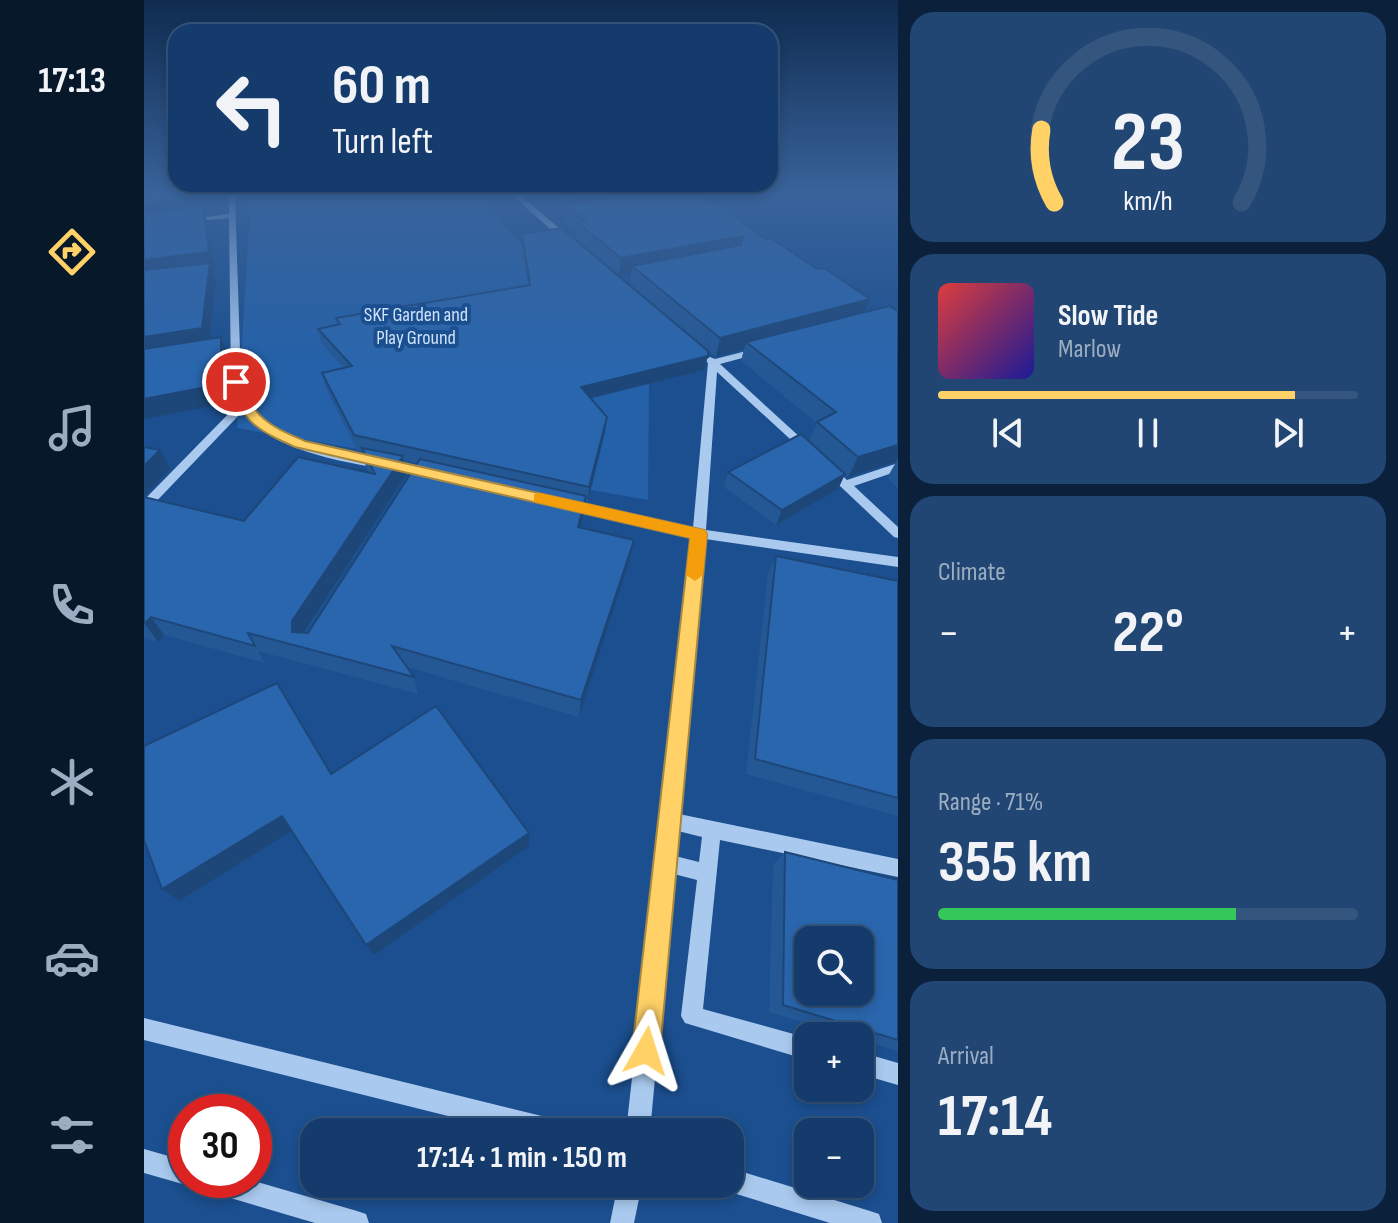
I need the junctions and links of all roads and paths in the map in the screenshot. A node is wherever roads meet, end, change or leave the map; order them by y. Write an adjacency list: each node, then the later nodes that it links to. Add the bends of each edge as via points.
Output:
1 (233, 251): 2 (street)
2 (234, 273): 3 (street); 4 (street)
3 (219, 275)
4 (235, 348): 6 (street); 8 (street)
5 (770, 348): 7 (street)
6 (220, 351)
7 (708, 358): 9 (street); 18 (street)
8 (243, 405): 12 (street, via 264,428 300,444); 17 (street)
9 (811, 454)
10 (823, 464): 15 (street)
11 (898, 467): 15 (street)
12 (418, 470): 13 (street); 14 (street)
13 (447, 477)
14 (409, 484)
15 (845, 485): 19 (street)
16 (551, 500): 18 (street)
17 (144, 507)
18 (699, 534): 20 (street); 21 (street)
19 (898, 534)
20 (898, 562)
21 (669, 821): 22 (street); 23 (street)
22 (712, 830): 24 (street); 25 (street)
23 (666, 863): 25 (street); 31 (street)
24 (898, 868)
25 (708, 873): 27 (street, via 692,1016)
26 (144, 1029): 30 (street)
27 (794, 1045)
28 (874, 1067): 29 (street)
29 (898, 1074)
30 (502, 1118)
31 (639, 1118)
32 (144, 1161): 33 (street)
33 (168, 1168)
34 (744, 1184): 39 (street)
35 (272, 1198): 37 (street)
36 (627, 1198): 38 (street)
37 (357, 1223)
38 (622, 1223)
39 (870, 1223)

